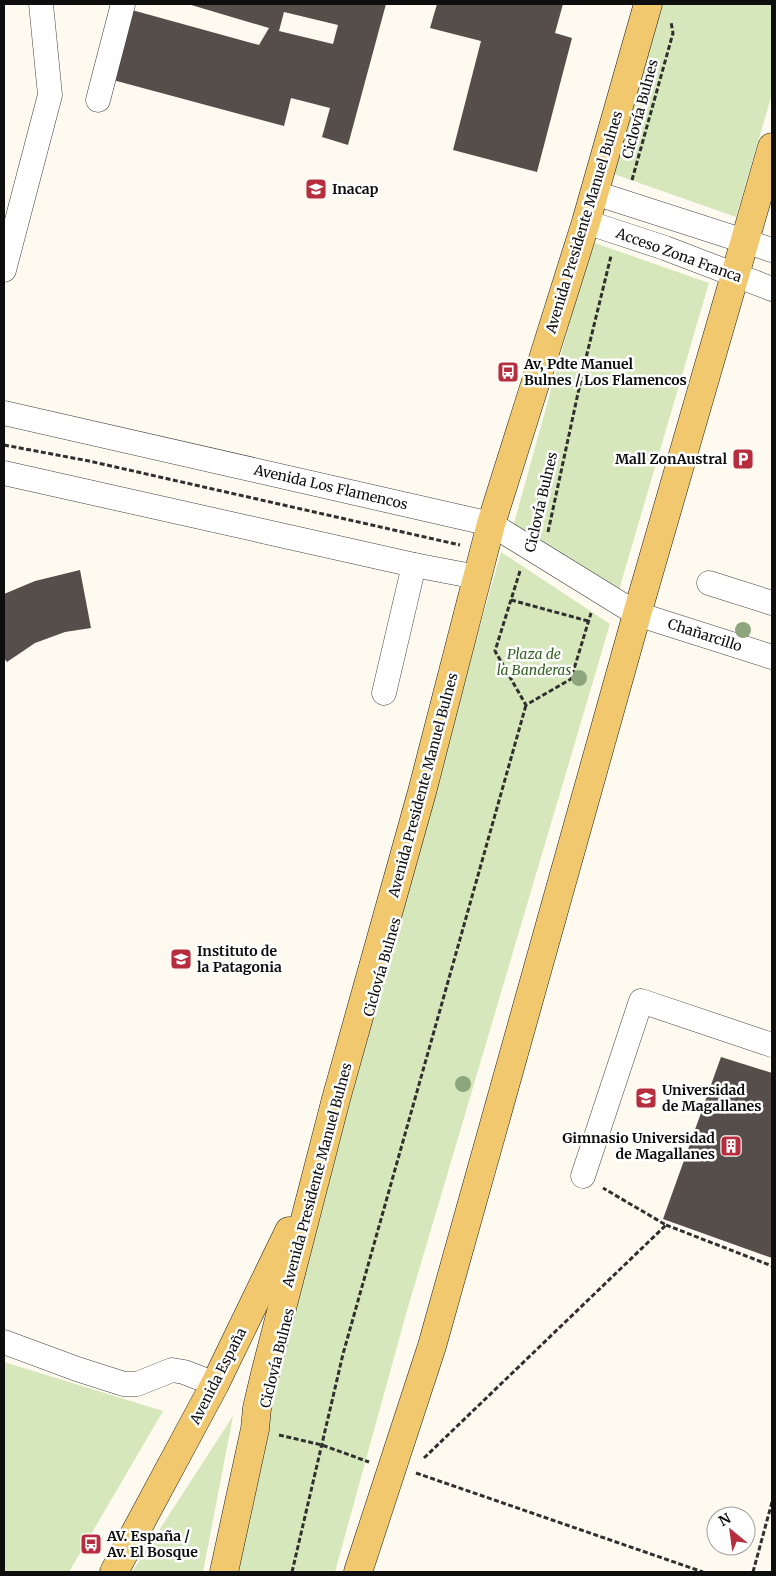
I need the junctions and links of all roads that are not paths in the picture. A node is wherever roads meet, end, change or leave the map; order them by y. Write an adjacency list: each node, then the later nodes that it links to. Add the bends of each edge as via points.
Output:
1 (41, 4): 10 (street, via 50,95)
2 (123, 4): 4 (street)
3 (659, 9): 6 (main road, Avenida Presidente Manuel Bulnes)
4 (98, 100)
5 (772, 147): 8 (main road)
6 (594, 193): 7 (main road, Avenida Presidente Manuel Bulnes); 8 (street)
7 (586, 222): 11 (street, Acceso Zona Franca); 15 (main road, Avenida Presidente Manuel Bulnes)
8 (746, 241): 9 (street); 11 (main road)
9 (772, 250)
10 (4, 270)
11 (735, 276): 12 (street, Acceso Zona Franca); 20 (main road)
12 (772, 289)
13 (4, 414): 15 (street, Avenida Los Flamencos)
14 (4, 473): 16 (street)
15 (491, 524): 17 (main road, Avenida Presidente Manuel Bulnes); 20 (street, Avenida Los Flamencos)
16 (414, 565): 17 (street); 22 (street)
17 (480, 565): 24 (main road, Avenida Presidente Manuel Bulnes, via 422,792)
18 (709, 583): 19 (street)
19 (772, 603)
20 (637, 614): 21 (street, Chañarcillo); 30 (main road, via 432,1346 401,1470)
21 (772, 657)
22 (384, 693)
23 (772, 1045): 25 (street, via 641,1001)
24 (316, 1176): 27 (main road, Avenida España); 29 (main road, Avenida Presidente Manuel Bulnes, via 264,1374)
25 (584, 1176)
26 (4, 1342): 27 (street, via 124,1384 137,1384 172,1370)
27 (216, 1384): 28 (main road, Avenida España)
28 (114, 1572)
29 (224, 1572)
30 (358, 1572)

